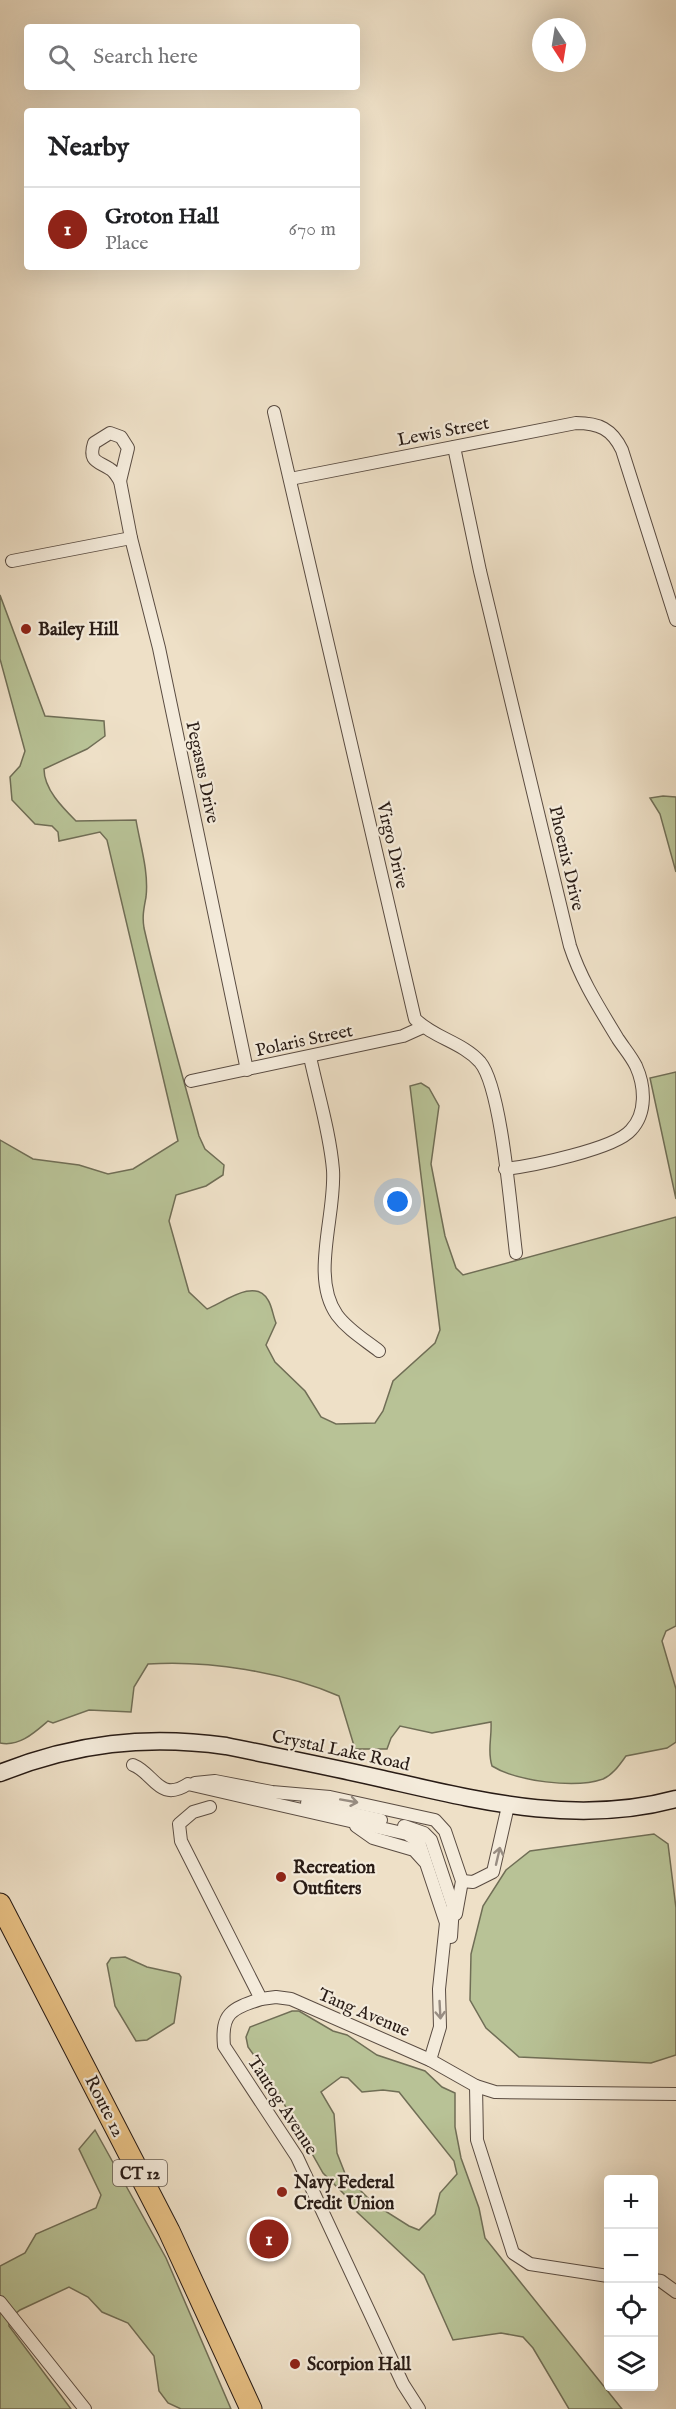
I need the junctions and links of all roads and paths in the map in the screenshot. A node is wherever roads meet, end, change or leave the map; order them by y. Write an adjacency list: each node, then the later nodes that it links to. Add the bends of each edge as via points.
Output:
1 (274, 412): 3 (street, Virgo Drive)
2 (454, 447): 3 (street, Lewis Street); 7 (street, Lewis Street, via 576,423 602,426 616,438 622,450); 12 (street, Phoenix Drive, via 570,946 588,990 635,1065 643,1098 640,1118 623,1136 593,1149)
3 (290, 479): 8 (street, Virgo Drive, via 412,1008)
4 (120, 481): 5 (street, Pegasus Drive)
5 (131, 538): 6 (street); 10 (street, Pegasus Drive, via 159,648)
6 (12, 561)
7 (676, 620)
8 (423, 1027): 9 (street, Polaris Street, via 416,1032); 12 (street, via 471,1053 483,1065 497,1110)
9 (310, 1057): 10 (street, Polaris Street); 14 (street, via 333,1171 325,1285 338,1315)
10 (247, 1070): 11 (street, Polaris Street)
11 (191, 1081)
12 (506, 1169): 13 (street)
13 (516, 1253)
14 (379, 1351)
15 (133, 1765): 17 (street, via 160,1787 176,1790)
16 (0, 1773): 19 (street, Crystal Lake Road, via 85,1746 149,1739 188,1741)
17 (188, 1784): 21 (street, one-way to 21, via 215,1781); 25 (street, via 319,1805 424,1833 431,1840 453,1906); 26 (street, via 413,1836 422,1846 446,1923)
18 (676, 1799): 19 (street, Crystal Lake Road, via 628,1809 592,1811)
19 (508, 1806): 22 (street, one-way to 19, via 473,1882 493,1872)
20 (210, 1807): 27 (street, via 193,1812 179,1824 181,1841)
21 (400, 1811): 22 (street, via 439,1822); 23 (street, via 432,1826)
22 (462, 1881): 23 (street)
23 (459, 1902): 25 (street)
24 (0, 1904): 36 (highway, Route 12 / CT 12, via 169,2231)
25 (454, 1922): 26 (street)
26 (441, 1976): 28 (street, one-way to 28, via 440,2027)
27 (261, 1999): 28 (street, Tang Avenue, via 291,1999); 37 (street, Tautog Avenue, via 231,2013 222,2026 224,2046 297,2157 403,2384)
28 (430, 2060): 29 (street, Tang Avenue)
29 (476, 2086): 30 (street, Tang Avenue, via 495,2092); 31 (street, via 477,2140 513,2253 530,2264)
30 (676, 2094)
31 (604, 2275)
32 (658, 2281): 33 (street)
33 (676, 2292)
34 (0, 2302): 35 (street)
35 (85, 2409)
36 (251, 2409)
37 (419, 2409)

